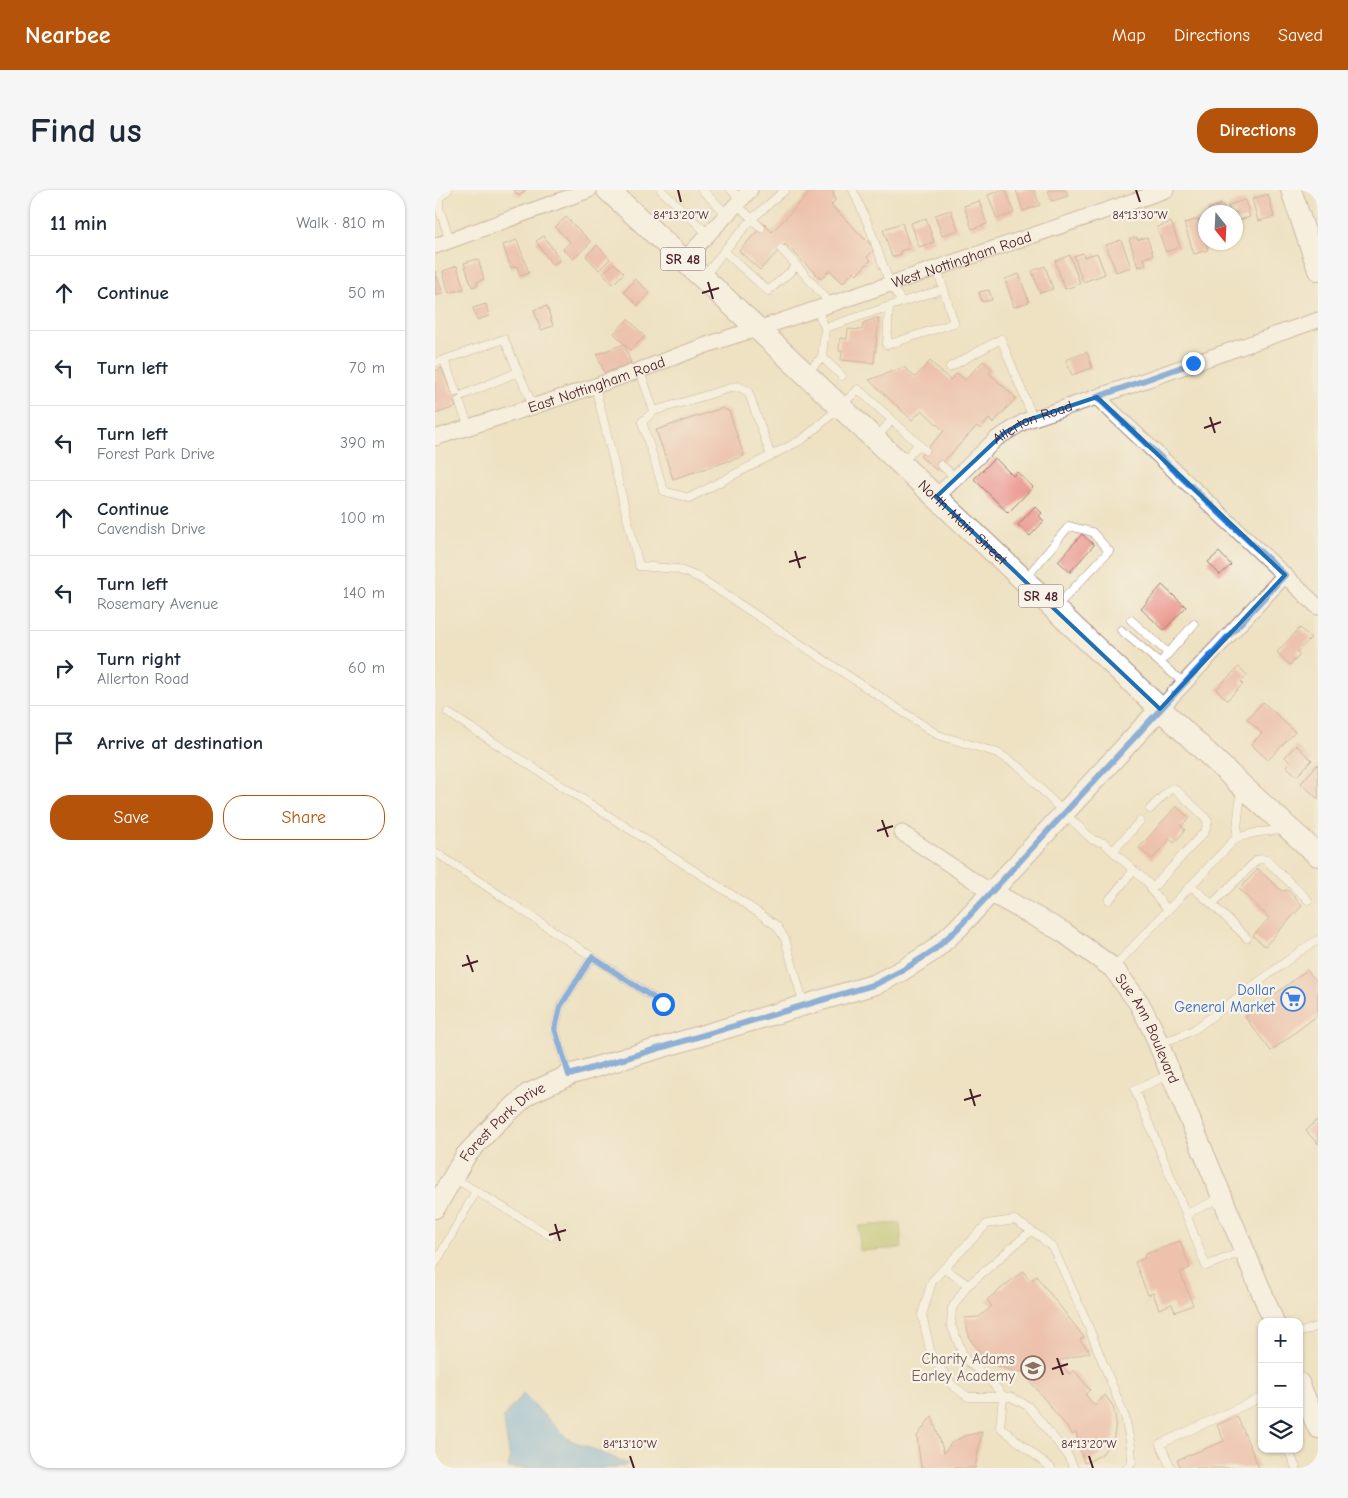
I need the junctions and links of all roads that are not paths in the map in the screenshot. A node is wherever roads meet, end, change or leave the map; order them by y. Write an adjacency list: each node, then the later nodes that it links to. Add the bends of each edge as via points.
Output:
1 (448, 190): 14 (lane, via 439,198 439,208)
2 (589, 190): 14 (street)
3 (608, 190): 18 (main road, North Main Street / SR 48)
4 (661, 190): 13 (lane)
5 (702, 190): 10 (lane)
6 (785, 190): 11 (lane)
7 (853, 190): 23 (lane)
8 (1166, 190): 20 (street, West Nottingham Road)
9 (1291, 190): 21 (street)
10 (737, 199): 11 (lane); 13 (street)
11 (752, 219): 12 (lane); 17 (lane)
12 (761, 228)
13 (708, 234): 18 (street)
14 (450, 240): 15 (street)
15 (435, 246)
16 (781, 249): 19 (lane)
17 (724, 251): 19 (lane, via 768,291); 22 (lane)
18 (684, 260): 22 (main road, North Main Street / SR 48)
19 (797, 266): 26 (lane)
20 (937, 268): 23 (street, West Nottingham Road); 24 (lane)
21 (1318, 270)
22 (703, 278): 31 (main road, North Main Street / SR 48)
23 (890, 284): 25 (lane); 26 (street, West Nottingham Road)
24 (944, 289): 25 (lane); 27 (lane, via 954,323 887,345)
25 (902, 302): 27 (lane)
26 (831, 304): 28 (street, West Nottingham Road)
27 (889, 306): 30 (lane)
28 (817, 309): 30 (lane); 31 (street, West Nottingham Road)
29 (1318, 320): 42 (street, Allerton Road)
30 (825, 328): 32 (lane)
31 (758, 329): 36 (street, East Nottingham Road, via 735,334); 38 (main road, North Main Street / SR 48)
32 (822, 357): 38 (lane); 39 (lane)
33 (444, 360): 34 (lane); 37 (lane, via 504,339); 41 (lane)
34 (435, 363)
35 (950, 367): 46 (lane, via 1001,339)
36 (639, 370): 40 (street, East Nottingham Road); 45 (lane)
37 (518, 372): 41 (lane); 43 (lane)
38 (805, 374): 44 (main road, North Main Street / SR 48)
39 (842, 376)
40 (595, 386): 43 (street, East Nottingham Road); 72 (lane, via 639,566 677,569 700,578 938,735 998,753 1021,768)
41 (459, 396): 48 (lane)
42 (1097, 397): 46 (street, Allerton Road); 58 (street)
43 (533, 406): 48 (street, East Nottingham Road)
44 (840, 407): 47 (lane, via 858,389); 50 (main road, North Main Street / SR 48); 53 (lane, via 803,439)
45 (654, 411): 53 (lane, via 737,386 748,391); 53 (lane, via 642,422 664,491 689,498)
46 (1033, 418): 56 (street, Allerton Road, via 996,439)
47 (892, 420): 50 (lane); 51 (lane)
48 (469, 427): 49 (street, East Nottingham Road)
49 (435, 438)
50 (875, 439): 54 (main road, North Main Street / SR 48)
51 (919, 444): 52 (lane); 54 (lane)
52 (925, 450)
53 (771, 456)
54 (901, 464): 57 (main road, North Main Street / SR 48)
55 (941, 464): 56 (lane)
56 (955, 477): 57 (street, Allerton Road)
57 (936, 497): 59 (main road, North Main Street / SR 48)
58 (1285, 575): 60 (street); 67 (street)
59 (1024, 580): 61 (main road, North Main Street / SR 48); 61 (lane, via 1069,526 1092,532 1109,551)
60 (1318, 607)
61 (1054, 608): 68 (main road, North Main Street / SR 48)
62 (1131, 620): 65 (lane)
63 (1195, 624): 65 (lane)
64 (1121, 630): 66 (lane)
65 (1168, 653): 66 (lane)
66 (1160, 663): 67 (lane)
67 (1184, 683): 68 (street)
68 (1160, 708): 70 (main road, North Main Street / SR 48); 72 (street, Forest Park Drive)
69 (448, 713): 93 (lane, via 777,926 785,939)
70 (1241, 786): 74 (main road, North Main Street / SR 48); 76 (lane)
71 (1150, 809): 82 (lane, via 1175,788 1207,822 1205,831)
72 (1064, 813): 78 (lane, via 1093,840 1104,843); 83 (street, Forest Park Drive)
73 (1140, 821): 78 (lane)
74 (1291, 830): 76 (lane, via 1258,832); 79 (main road, North Main Street / SR 48)
75 (902, 833): 83 (street, Sue Ann Boulevard)
76 (1236, 838): 81 (lane)
77 (435, 852): 90 (lane)
78 (1113, 852): 80 (lane)
79 (1318, 855)
80 (1134, 870): 82 (lane); 84 (lane)
81 (1191, 886): 86 (lane); 87 (lane)
82 (1151, 890): 87 (lane)
83 (991, 892): 91 (street, Sue Ann Boulevard, via 1063,932); 93 (street, Forest Park Drive, via 933,951 903,970 876,984)
84 (1109, 900)
85 (1308, 900): 86 (lane, via 1262,859 1257,860)
86 (1212, 904): 88 (lane)
87 (1168, 910): 91 (lane)
88 (1247, 938)
89 (1317, 943): 94 (lane, via 1303,949 1195,1029)
90 (592, 957): 92 (lane); 96 (lane, via 560,1007 555,1029)
91 (1113, 968): 94 (street, Sue Ann Boulevard, via 1139,1003)
92 (663, 1004)
93 (804, 1005): 96 (street, Forest Park Drive)
94 (1158, 1043): 95 (street, Sue Ann Boulevard)
95 (1171, 1074): 99 (street, Sue Ann Boulevard); 101 (lane, via 1135,1090)
96 (569, 1075): 97 (street, Forest Park Drive, via 528,1094 466,1155)
97 (453, 1177): 98 (lane); 100 (street, Forest Park Drive)
98 (476, 1191): 103 (lane); 105 (lane)
99 (1222, 1198): 101 (lane); 104 (street, Sue Ann Boulevard)
100 (435, 1208)
101 (1186, 1214): 104 (lane, via 1206,1266)
102 (1031, 1231): 106 (lane, via 1015,1220 987,1224); 107 (lane); 119 (lane, via 1053,1248 1125,1417 1132,1462)
103 (551, 1236)
104 (1244, 1250): 108 (street, Sue Ann Boulevard)
105 (435, 1264)
106 (945, 1268): 107 (lane); 112 (lane, via 932,1281 922,1315 931,1354 952,1385 969,1397)
107 (968, 1285): 112 (lane, via 953,1308 951,1325 965,1358)
108 (1272, 1318)
109 (1318, 1325): 110 (lane)
110 (1303, 1331)
111 (1303, 1392): 114 (street)
112 (1003, 1396): 116 (lane, via 1028,1406); 117 (lane, via 1000,1427)
113 (1258, 1399): 120 (lane, via 1160,1444)
114 (1318, 1428)
115 (1290, 1453): 121 (lane)
116 (1073, 1466): 118 (lane)
117 (1051, 1468)
118 (1064, 1468)
119 (1127, 1468)
120 (1171, 1468)
121 (1296, 1468)

